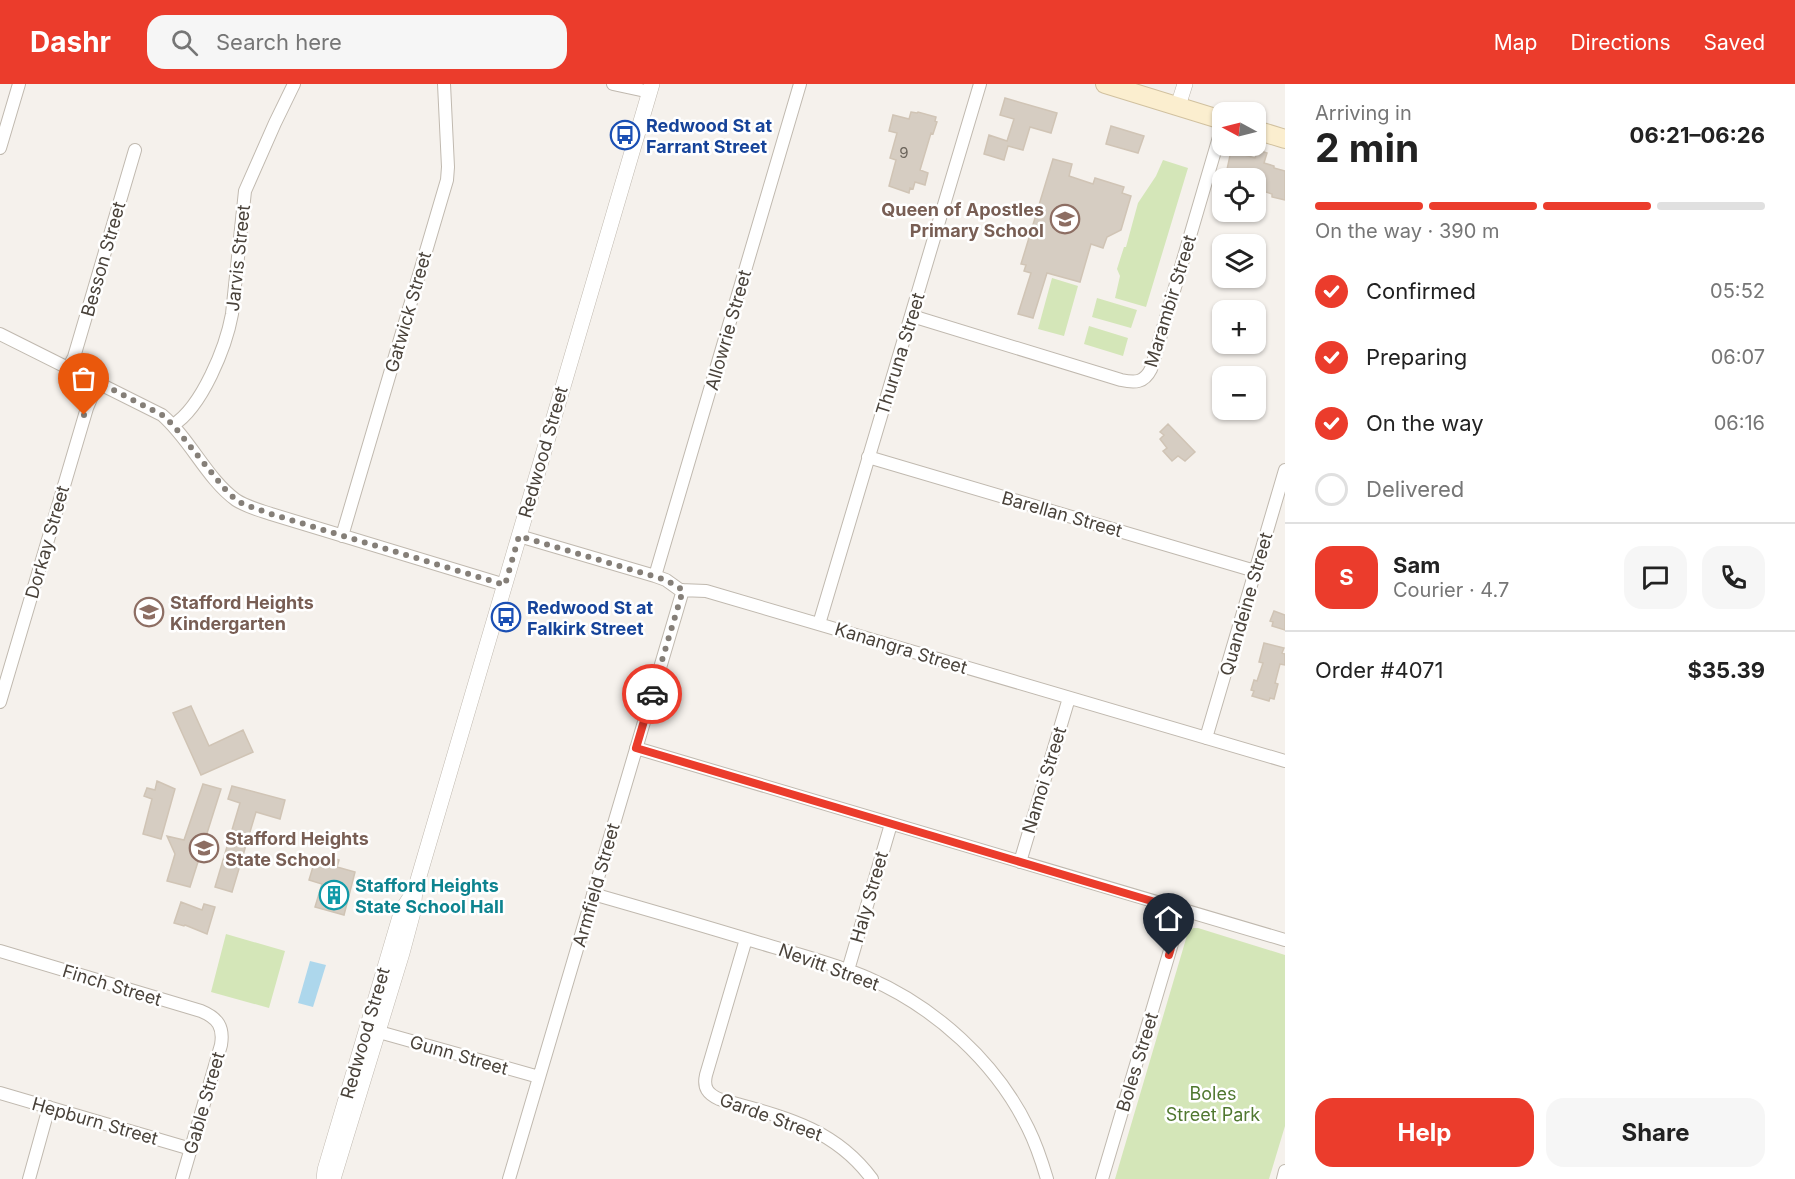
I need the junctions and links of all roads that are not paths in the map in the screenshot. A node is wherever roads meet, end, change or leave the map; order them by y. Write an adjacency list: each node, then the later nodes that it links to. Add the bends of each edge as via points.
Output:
1 (19, 84): 14 (street)
2 (294, 84): 21 (street, Jarvis Street, via 246,191 232,314 224,341 210,378 189,412)
3 (444, 84): 24 (street, Gatwick Street, via 447,180)
4 (613, 84): 9 (street)
5 (800, 84): 27 (street, Allowrie Street)
6 (980, 84): 17 (street, Thuruna Street)
7 (1105, 84): 10 (main road)
8 (1185, 84): 10 (street)
9 (651, 88): 25 (street, Redwood Street)
10 (1178, 106): 11 (main road)
11 (1212, 117)
12 (1266, 133): 13 (main road)
13 (1285, 139)
14 (0, 148)
15 (135, 150): 19 (street, Besson Street)
16 (1213, 156): 17 (street, Marambir Street, via 1151,369 1142,381 1121,380)
17 (912, 316): 22 (street, Thuruna Street)
18 (0, 334): 19 (street)
19 (68, 368): 20 (street)
20 (98, 382): 21 (street, via 162,415); 32 (street, Dorkay Street, via 84,415)
21 (173, 425): 24 (street, via 224,488 243,504)
22 (868, 457): 26 (street, Barellan Street); 30 (street, Thuruna Street)
23 (1285, 470): 26 (street, Quandeine Street)
24 (342, 536): 28 (street)
25 (519, 536): 27 (street, Kanangra Street); 28 (street, Redwood Street)
26 (1255, 571): 33 (street, Quandeine Street)
27 (655, 576): 29 (street, Kanangra Street)
28 (505, 585): 38 (street, Redwood Street)
29 (683, 590): 30 (street, Kanangra Street, via 706,591); 34 (street, Armfield Street)
30 (819, 624): 31 (street, Kanangra Street)
31 (1069, 698): 33 (street, Kanangra Street); 37 (street, Namoi Street)
32 (0, 702)
33 (1206, 738): 35 (street, Kanangra Street)
34 (636, 748): 36 (street); 39 (street, Armfield Street)
35 (1285, 761)
36 (891, 824): 37 (street); 44 (street, Haly Street)
37 (1020, 862): 40 (street)
38 (415, 890): 46 (street, Redwood Street, via 413,912); 54 (street, Redwood Street, via 402,910 389,951)
39 (593, 894): 41 (street, Nevitt Street); 47 (street, Armfield Street)
40 (1182, 910): 42 (street); 59 (street, Boles Street)
41 (746, 939): 44 (street, Nevitt Street); 57 (street, Garde Street, via 706,1075 707,1090 719,1099 821,1133 845,1150)
42 (1285, 940)
43 (0, 951): 45 (street, Finch Street, via 201,1011)
44 (848, 970): 58 (street, Nevitt Street, via 903,996 967,1045 998,1078 1019,1110)
45 (220, 1026): 50 (street, Gable Street, via 221,1045)
46 (379, 1032): 47 (street, Gunn Street); 55 (street, Redwood Street)
47 (539, 1077): 56 (street, Armfield Street)
48 (0, 1093): 49 (street, Hepburn Street)
49 (49, 1107): 50 (street, Hepburn Street); 52 (street)
50 (191, 1149): 53 (street, Gable Street)
51 (1285, 1171): 60 (street)
52 (29, 1179)
53 (182, 1179)
54 (324, 1179)
55 (333, 1179)
56 (508, 1179)
57 (872, 1179)
58 (1047, 1179)
59 (1102, 1179)
60 (1282, 1179)

